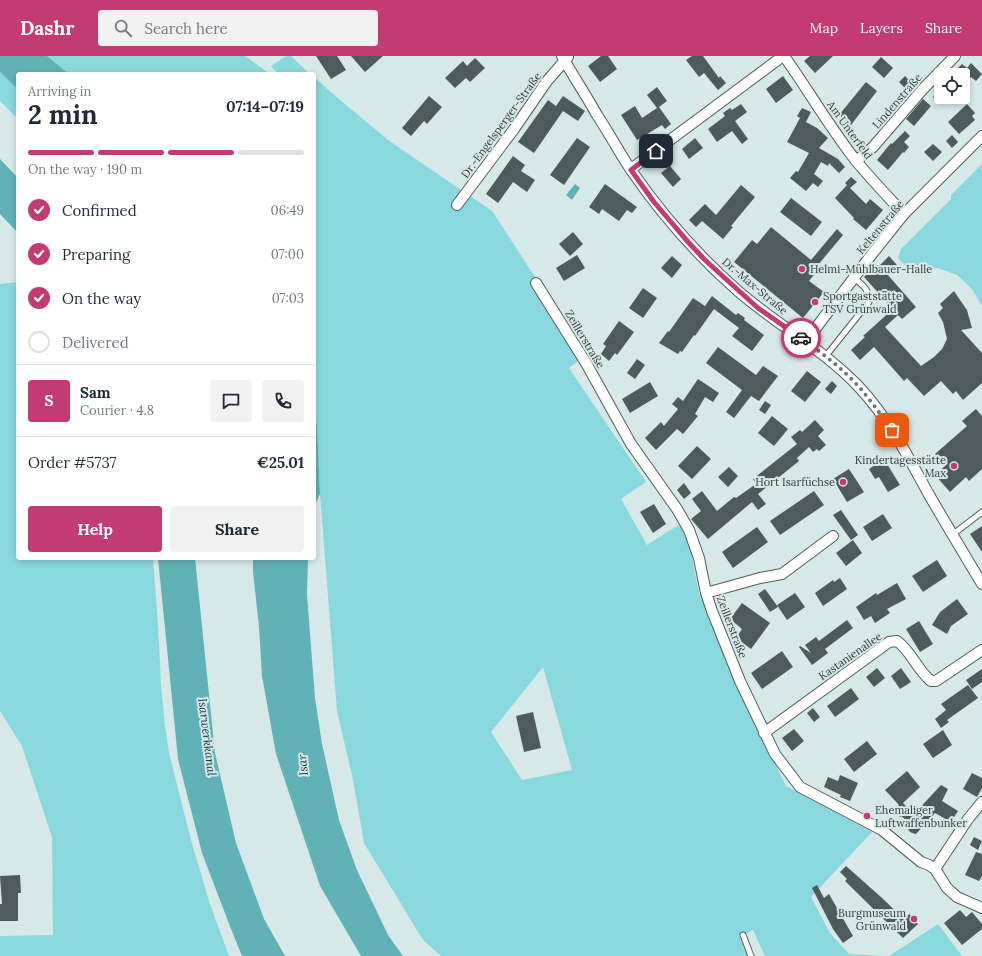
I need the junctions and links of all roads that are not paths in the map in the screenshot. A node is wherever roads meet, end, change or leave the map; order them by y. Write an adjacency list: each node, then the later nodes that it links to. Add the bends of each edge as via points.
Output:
1 (783, 56): 5 (street, Am Unterfeld); 6 (street)
2 (955, 56): 5 (street, Lindenstraße, via 922,89 873,147)
3 (566, 58): 6 (street, Dr.-Max-Straße); 7 (street, Dr.-Engelsperger-Straße)
4 (982, 136): 8 (street, Keltenstraße)
5 (856, 161): 8 (street, Am Unterfeld)
6 (631, 170): 11 (street, Dr.-Max-Straße, via 654,202 705,260 758,308)
7 (457, 205)
8 (904, 214): 9 (street, Keltenstraße)
9 (854, 278): 11 (street, Keltenstraße); 12 (lane, via 869,295 869,302)
10 (536, 283): 17 (street, Zeillerstraße, via 586,363 631,444 689,530 699,558)
11 (806, 342): 12 (street, Dr.-Max-Straße)
12 (825, 357): 14 (street, Dr.-Max-Straße, via 859,387 878,410)
13 (982, 512): 14 (lane)
14 (952, 535): 16 (street, Dr.-Max-Straße)
15 (833, 536): 17 (street, via 782,574)
16 (982, 584)
17 (706, 593): 19 (street, Zeillerstraße, via 740,681)
18 (982, 650): 19 (street, Kastanienallee, via 931,682 904,645 897,641 889,642)
19 (764, 733): 21 (street, Zeillerstraße, via 775,754 800,787 882,830 921,862)
20 (982, 802): 21 (street)
21 (935, 869): 22 (street, Zeillerstraße, via 947,888 958,897)
22 (982, 908)
23 (743, 935): 24 (lane)
24 (751, 956)

